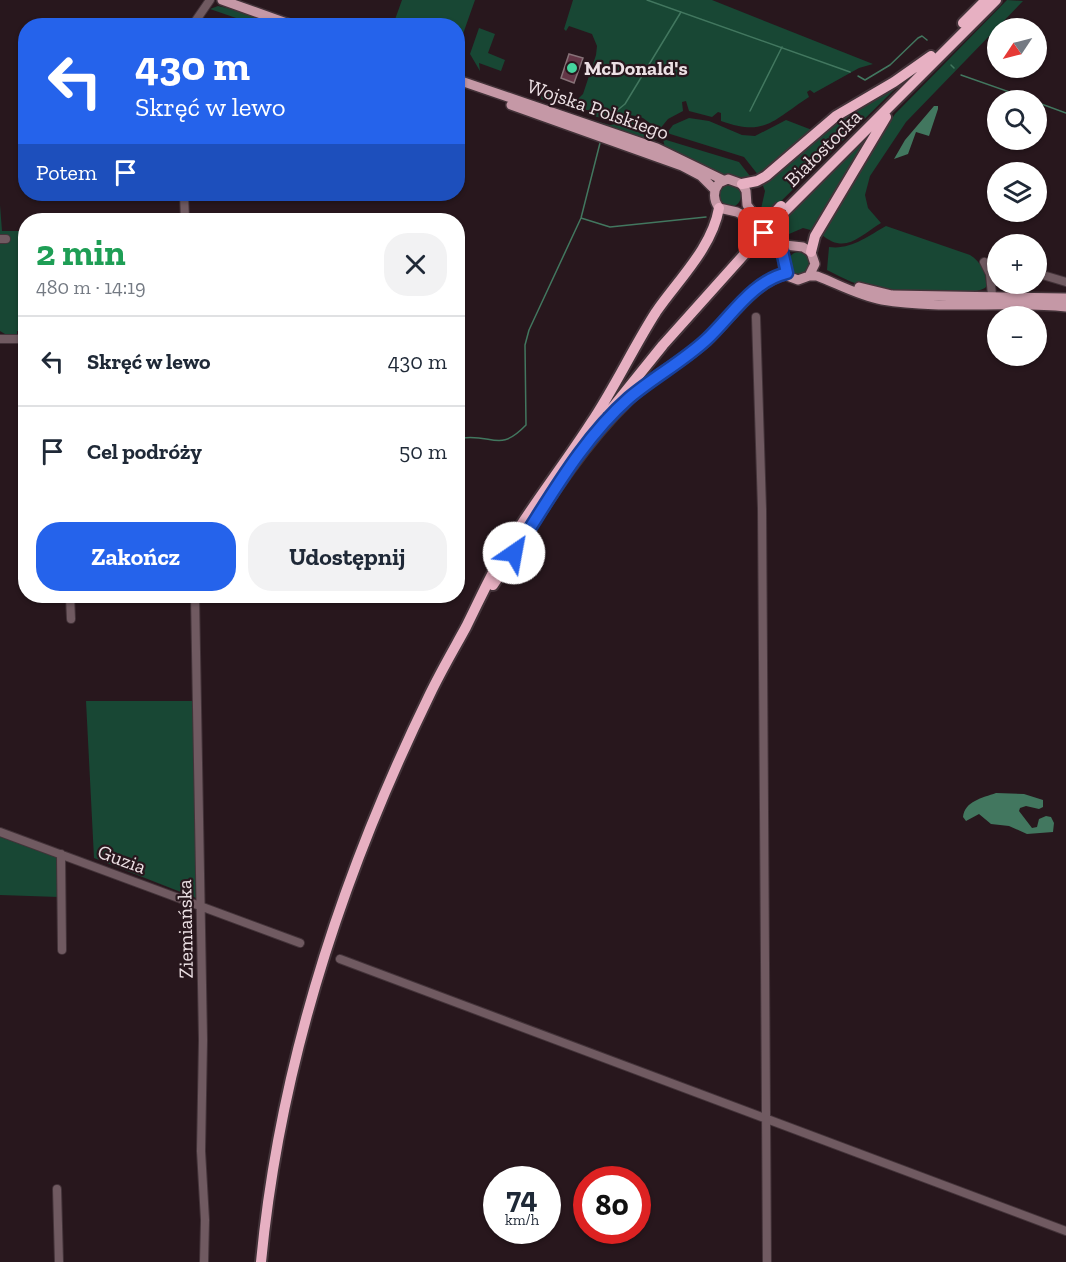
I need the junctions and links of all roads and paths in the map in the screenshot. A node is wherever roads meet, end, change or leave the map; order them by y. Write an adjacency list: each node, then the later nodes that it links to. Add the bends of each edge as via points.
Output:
1 (210, 0): 5 (street)
2 (222, 0): 6 (main road)
3 (986, 0): 7 (highway, Białostocka)
4 (996, 0): 10 (highway, Białostocka)
5 (198, 18)
6 (273, 18)
7 (931, 56): 13 (highway, via 824,124 766,176); 16 (highway, Białostocka)
8 (465, 83): 11 (main road, Wojska Polskiego)
9 (465, 88): 11 (main road, Wojska Polskiego)
10 (904, 92): 16 (highway, Białostocka); 19 (highway, via 815,236)
11 (533, 109): 12 (main road, Wojska Polskiego, via 657,148); 14 (main road, Wojska Polskiego, via 682,166 701,176)
12 (723, 180): 13 (main road, Wojska Polskiego, via 734,179); 14 (main road)
13 (742, 184): 17 (main road, via 750,210)
14 (715, 190): 15 (main road)
15 (719, 208): 17 (main road, via 746,216); 32 (highway, via 718,218 702,247 646,328)
16 (783, 209): 18 (highway, Białostocka, bridge)
17 (780, 244): 19 (main road); 21 (main road)
18 (747, 247): 32 (highway, Białostocka, via 656,343); 33 (highway, Białostocka, via 633,381)
19 (811, 252): 20 (main road)
20 (815, 264): 22 (main road); 27 (main road, via 852,285 884,294)
21 (787, 273): 22 (main road, via 798,280); 33 (highway, via 761,286 706,340 628,399)
22 (809, 276): 27 (main road, via 882,300 921,303)
23 (1047, 276): 24 (street)
24 (1066, 282)
25 (991, 294): 27 (street)
26 (1066, 298): 27 (main road)
27 (992, 299): 28 (main road)
28 (1066, 307)
29 (756, 317): 44 (street, via 762,509)
30 (0, 339): 31 (street)
31 (18, 339)
32 (590, 425): 37 (highway, via 511,541)
33 (591, 439): 37 (highway)
34 (70, 603): 36 (street)
35 (195, 603): 40 (street, Ziemiańska)
36 (70, 618)
37 (466, 626): 49 (highway, via 398,761 357,860 323,963 297,1053 280,1134)
38 (0, 832): 39 (street, Guzia)
39 (61, 854): 40 (street, Guzia); 42 (street)
40 (201, 906): 41 (street, Guzia); 48 (street, Ziemiańska)
41 (300, 943)
42 (62, 950)
43 (340, 959): 44 (street)
44 (767, 1119): 46 (street); 50 (street)
45 (57, 1189): 47 (street)
46 (1066, 1231)
47 (59, 1262)
48 (204, 1262)
49 (261, 1262)
50 (767, 1262)

